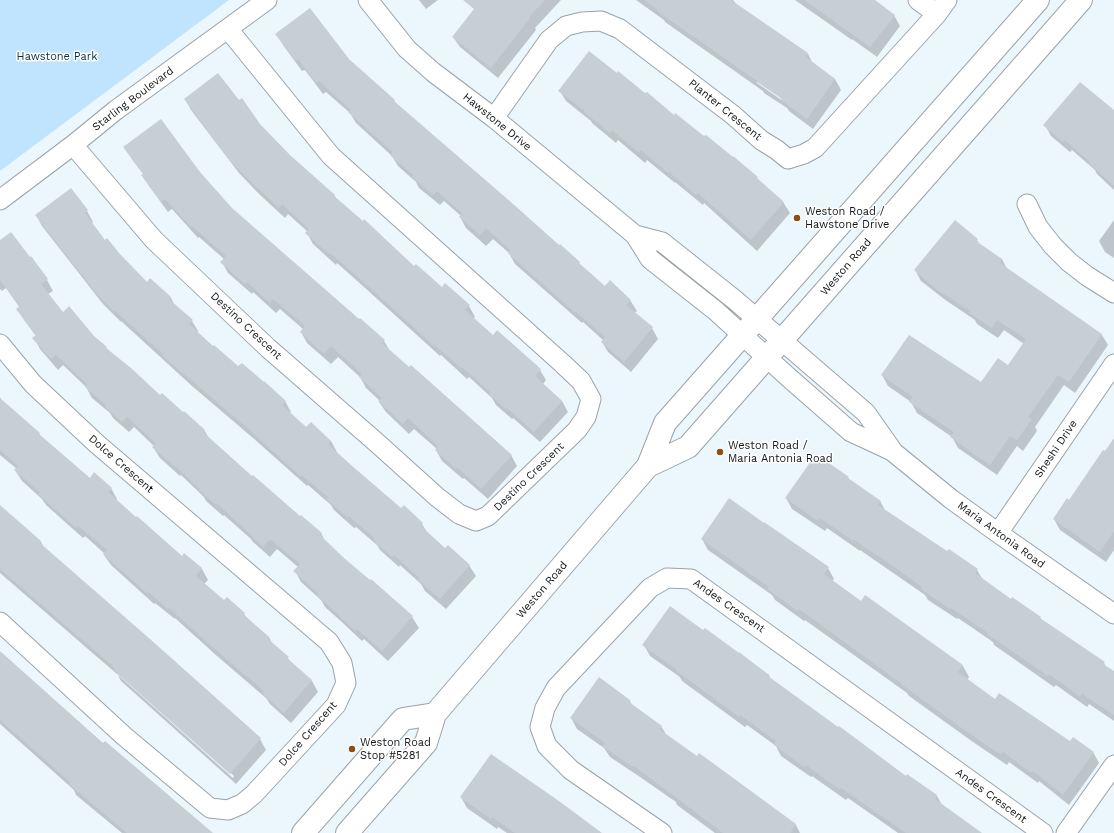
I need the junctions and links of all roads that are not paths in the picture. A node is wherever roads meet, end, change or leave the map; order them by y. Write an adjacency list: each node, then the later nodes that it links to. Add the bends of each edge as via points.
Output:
1 (267, 0): 7 (street, Starling Boulevard)
2 (368, 0): 8 (street, Hawstone Drive, via 407,50)
3 (918, 0): 6 (street)
4 (1038, 0): 14 (main road, Weston Road)
5 (1081, 0): 16 (main road, Weston Road)
6 (942, 7): 8 (street, Planter Crescent, via 815,148 788,159 620,29 601,21 566,26 549,40)
7 (228, 28): 9 (street, Starling Boulevard, via 116,110); 9 (street, Destino Crescent, via 331,156 563,364 580,381 591,399 586,417 577,430 488,516 476,521 459,514 268,348 154,240)
8 (494, 118): 12 (street, Hawstone Drive)
9 (73, 145): 10 (street, Starling Boulevard)
10 (0, 200)
11 (1027, 204): 13 (street, via 1038,227 1053,246 1087,276)
12 (635, 235): 14 (street, Hawstone Drive, via 662,242); 15 (street, Hawstone Drive, via 650,259)
13 (1114, 293)
14 (756, 318): 15 (main road, Weston Road); 16 (street, Maria Antonia Road)
15 (742, 335): 18 (street, Maria Antonia Road); 21 (main road, Weston Road, via 664,423)
16 (781, 341): 18 (main road, Weston Road); 20 (street, Maria Antonia Road, via 866,413)
17 (0, 344): 24 (street, Dolce Crescent, via 33,384 97,444 329,642 342,663 346,683 336,705 254,794 242,804 228,810 210,808 124,736)
18 (767, 357): 20 (street, Maria Antonia Road, via 851,432); 21 (main road, Weston Road, via 688,447)
19 (1114, 364): 22 (street, Sheshi Drive)
20 (892, 451): 22 (street, Maria Antonia Road)
21 (648, 466): 25 (main road, Weston Road)
22 (998, 533): 23 (street, Maria Antonia Road)
23 (1114, 614)
24 (0, 622)
25 (435, 714): 27 (main road, via 403,719); 28 (main road, Weston Road, via 426,743)
26 (1114, 765): 31 (street)
27 (303, 833)
28 (347, 833)
29 (662, 833): 30 (street, Andes Crescent, via 571,770 547,746 540,727 545,708 556,688 650,588 668,578 691,579)
30 (1043, 833)
31 (1066, 833)

